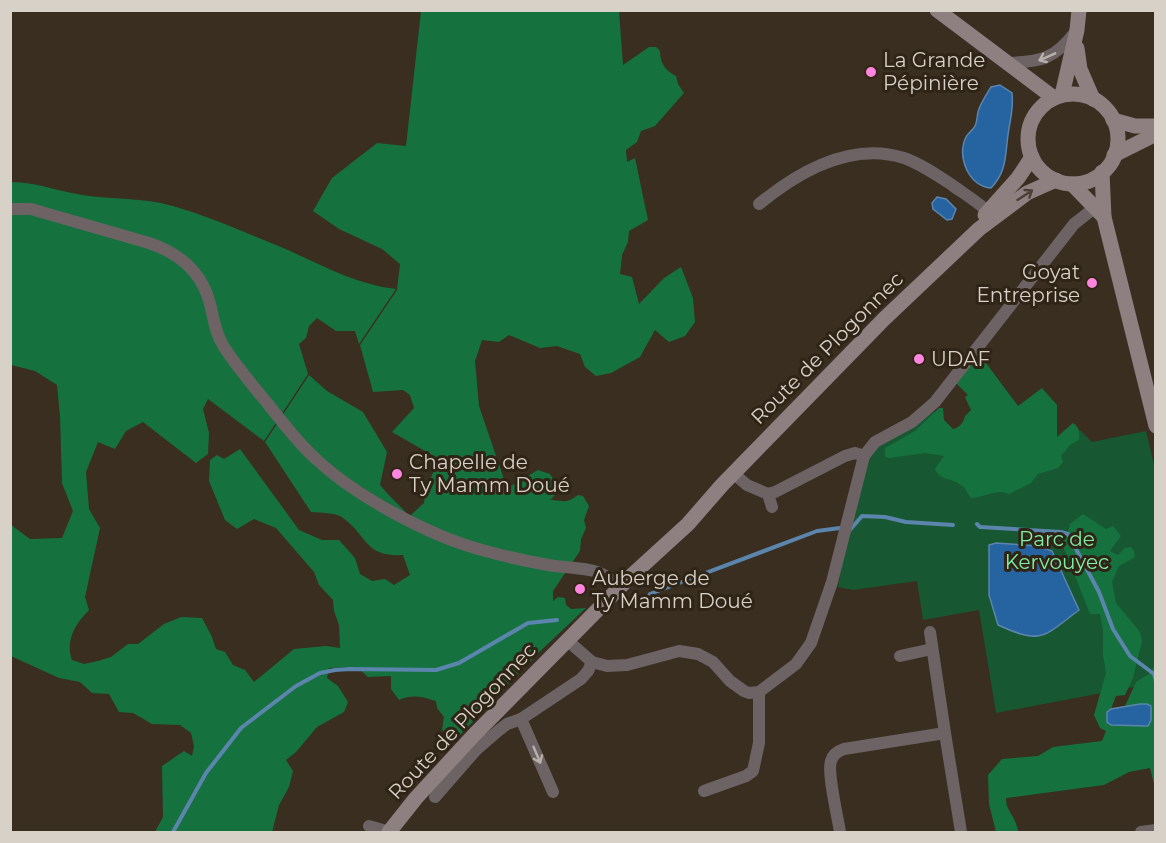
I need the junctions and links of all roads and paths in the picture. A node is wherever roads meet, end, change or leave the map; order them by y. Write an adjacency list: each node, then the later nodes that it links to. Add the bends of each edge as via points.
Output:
1 (937, 10): 4 (main road)
2 (1079, 10): 3 (main road)
3 (1077, 30): 4 (street, one-way to 4, via 1064,46 1045,59); 6 (main road); 7 (main road, via 1078,64)
4 (1006, 63): 5 (main road)
5 (1025, 77): 6 (main road); 8 (main road)
6 (1058, 96): 7 (main road, via 1083,95); 8 (main road)
7 (1093, 99): 9 (main road, via 1104,106)
8 (1038, 110): 13 (main road, via 1028,132)
9 (1113, 120): 10 (main road); 12 (main road, via 1117,132)
10 (1155, 126)
11 (1155, 134): 12 (main road)
12 (1114, 155): 14 (main road)
13 (1032, 157): 15 (main road, via 1038,167); 20 (main road, Route de Plogonnec)
14 (1102, 172): 16 (main road, via 1088,181); 18 (main road)
15 (1056, 180): 16 (main road); 20 (main road, Route de Plogonnec, one-way to 15)
16 (1072, 184): 18 (main road)
17 (759, 204): 20 (street, via 812,168 834,160 874,155 897,156 921,166)
18 (1101, 208): 21 (main road); 22 (street, via 1074,224 935,402 912,422 875,442)
19 (10, 209): 26 (street, via 31,208 149,243 184,261 206,290 225,348 262,397 315,458 377,502 420,526 481,550 599,573)
20 (991, 214): 23 (main road, Route de Plogonnec)
21 (1155, 426)
22 (864, 456): 24 (street, via 845,456); 32 (street, via 828,598 811,643 796,664)
23 (727, 479): 24 (street); 26 (main road, Route de Plogonnec, via 680,519)
24 (768, 494): 25 (street)
25 (772, 507)
26 (625, 582): 28 (main road, Route de Plogonnec)
27 (930, 632): 29 (street)
28 (567, 640): 31 (street); 40 (main road, Route de Plogonnec, via 431,781)
29 (932, 649): 30 (street); 34 (street)
30 (900, 656)
31 (592, 662): 32 (street, via 627,665 669,652 690,652 713,662 744,691); 33 (street, Route de Plogonnec, via 581,679)
32 (759, 692): 35 (street, via 759,743 753,771)
33 (521, 718): 36 (street, one-way to 36); 37 (street, Route de Plogonnec, via 483,743)
34 (945, 733): 41 (street, via 836,753 830,771); 42 (street)
35 (704, 791)
36 (553, 792)
37 (435, 797)
38 (369, 826): 40 (street, Route de Plogonnec)
39 (1155, 830): 43 (street)
40 (390, 832)
41 (840, 832)
42 (961, 832)
43 (1142, 832)

